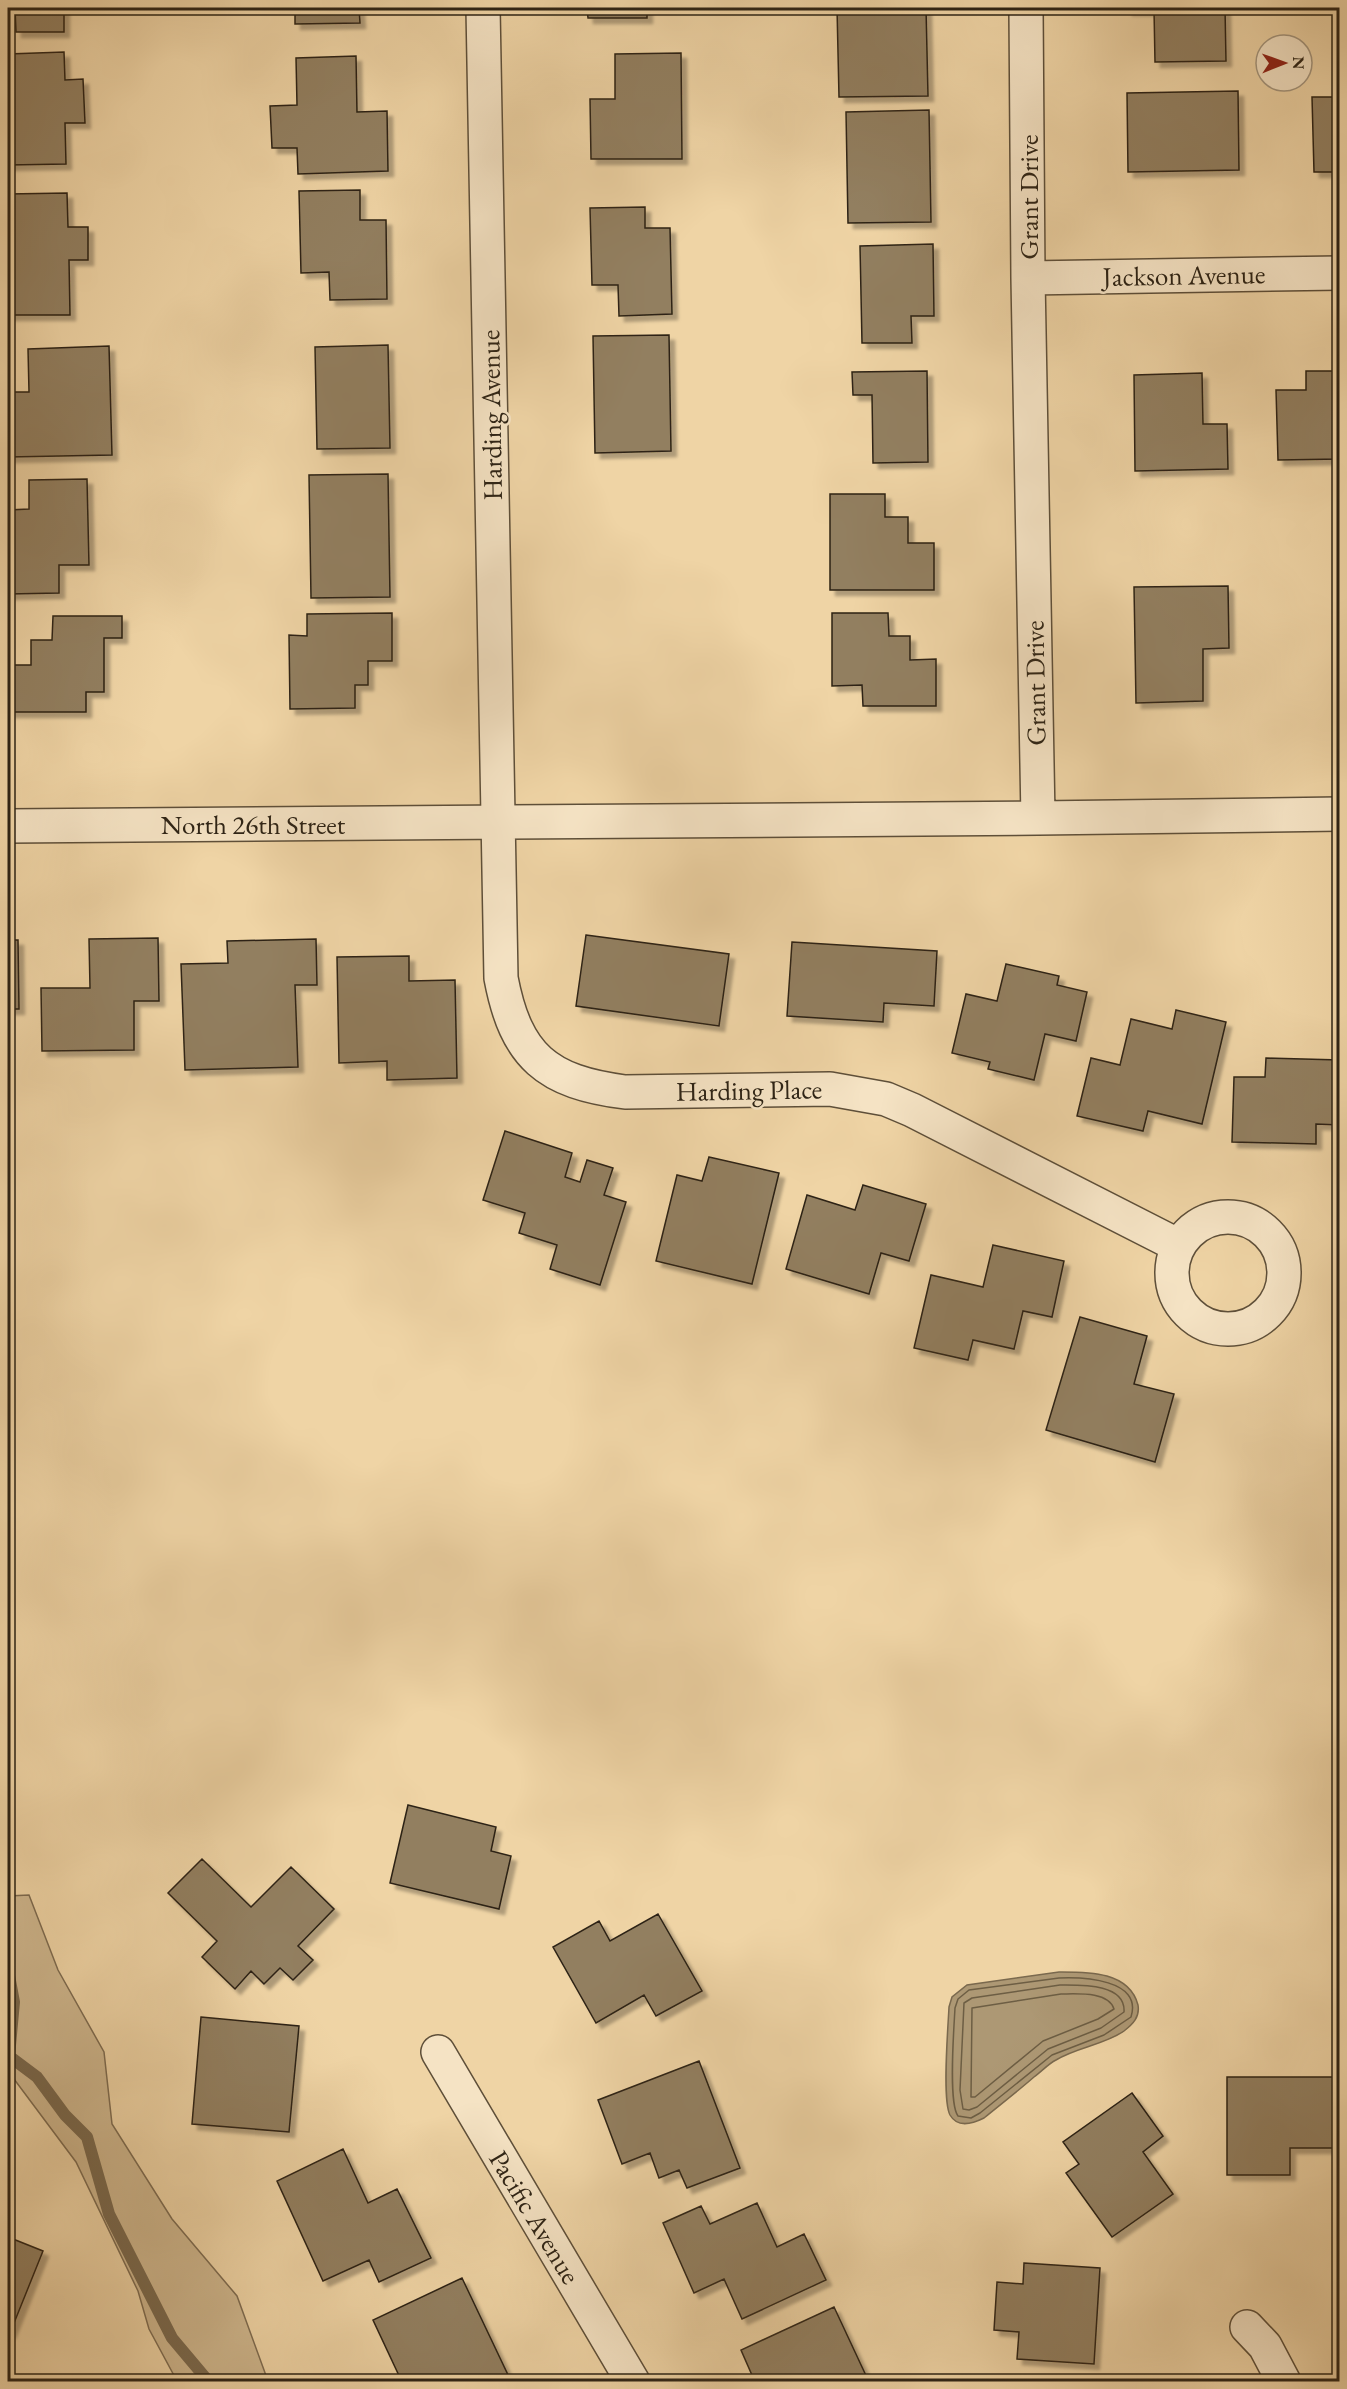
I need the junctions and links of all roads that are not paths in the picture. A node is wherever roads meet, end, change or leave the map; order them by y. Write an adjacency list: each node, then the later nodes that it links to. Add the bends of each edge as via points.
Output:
1 (483, 8): 7 (street, Harding Avenue)
2 (1026, 8): 4 (street, Grant Drive)
3 (1340, 273): 4 (street, Jackson Avenue)
4 (1028, 278): 6 (street, Grant Drive)
5 (1340, 814): 6 (street)
6 (1038, 818): 7 (street)
7 (498, 822): 8 (street, North 26th Street); 9 (street, Harding Place, via 501,978 506,1005 517,1032 536,1059 562,1077 592,1088 625,1092 830,1089 886,1099)
8 (8, 826)
9 (1179, 1246)
10 (438, 2052): 12 (street, Pacific Avenue)
11 (1247, 2327): 13 (street, via 1265,2346)
12 (633, 2382)
13 (1284, 2382)

